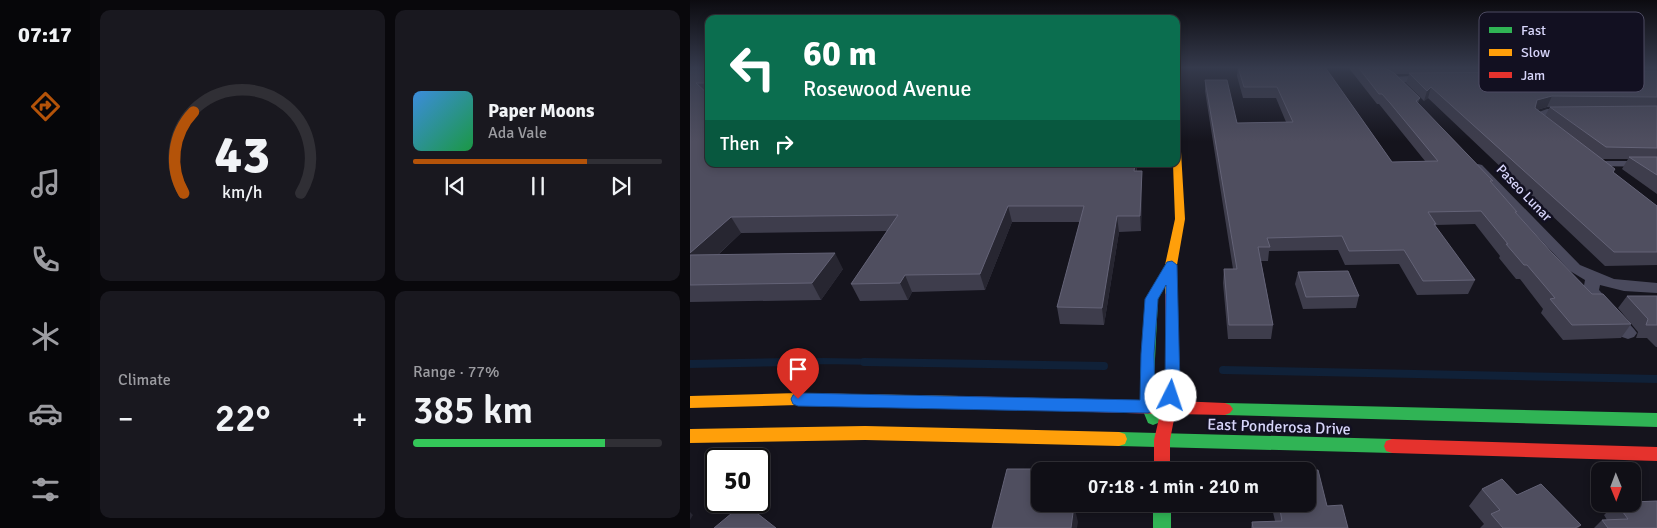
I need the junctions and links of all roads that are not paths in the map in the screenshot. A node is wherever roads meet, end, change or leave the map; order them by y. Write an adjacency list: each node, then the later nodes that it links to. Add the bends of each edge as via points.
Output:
1 (1584, 112): 2 (street, via 1536,115 1539,122)
2 (1553, 133)
3 (1473, 161): 8 (street, Paseo Lunar, via 1574,268)
4 (1657, 164): 6 (street, via 1593,162)
5 (1178, 167): 7 (main road, via 1180,219)
6 (1612, 176)
7 (1172, 265): 12 (main road, via 1152,299); 13 (main road, via 1172,385)
8 (1593, 279): 9 (street, Paseo Lunar, via 1613,285); 10 (street, via 1591,290)
9 (1657, 288)
10 (1628, 333)
11 (690, 402): 12 (main road, East Ponderosa Drive, via 892,400)
12 (1148, 406): 13 (main road, East Ponderosa Drive); 16 (main road)
13 (1169, 407): 14 (main road, East Ponderosa Drive); 16 (main road)
14 (1657, 420)
15 (690, 436): 16 (main road, East Ponderosa Drive, via 865,434)
16 (1162, 440): 17 (main road, East Ponderosa Drive); 18 (main road)
17 (1657, 454)
18 (1162, 462)
19 (1162, 512): 20 (main road)
20 (1162, 528)

